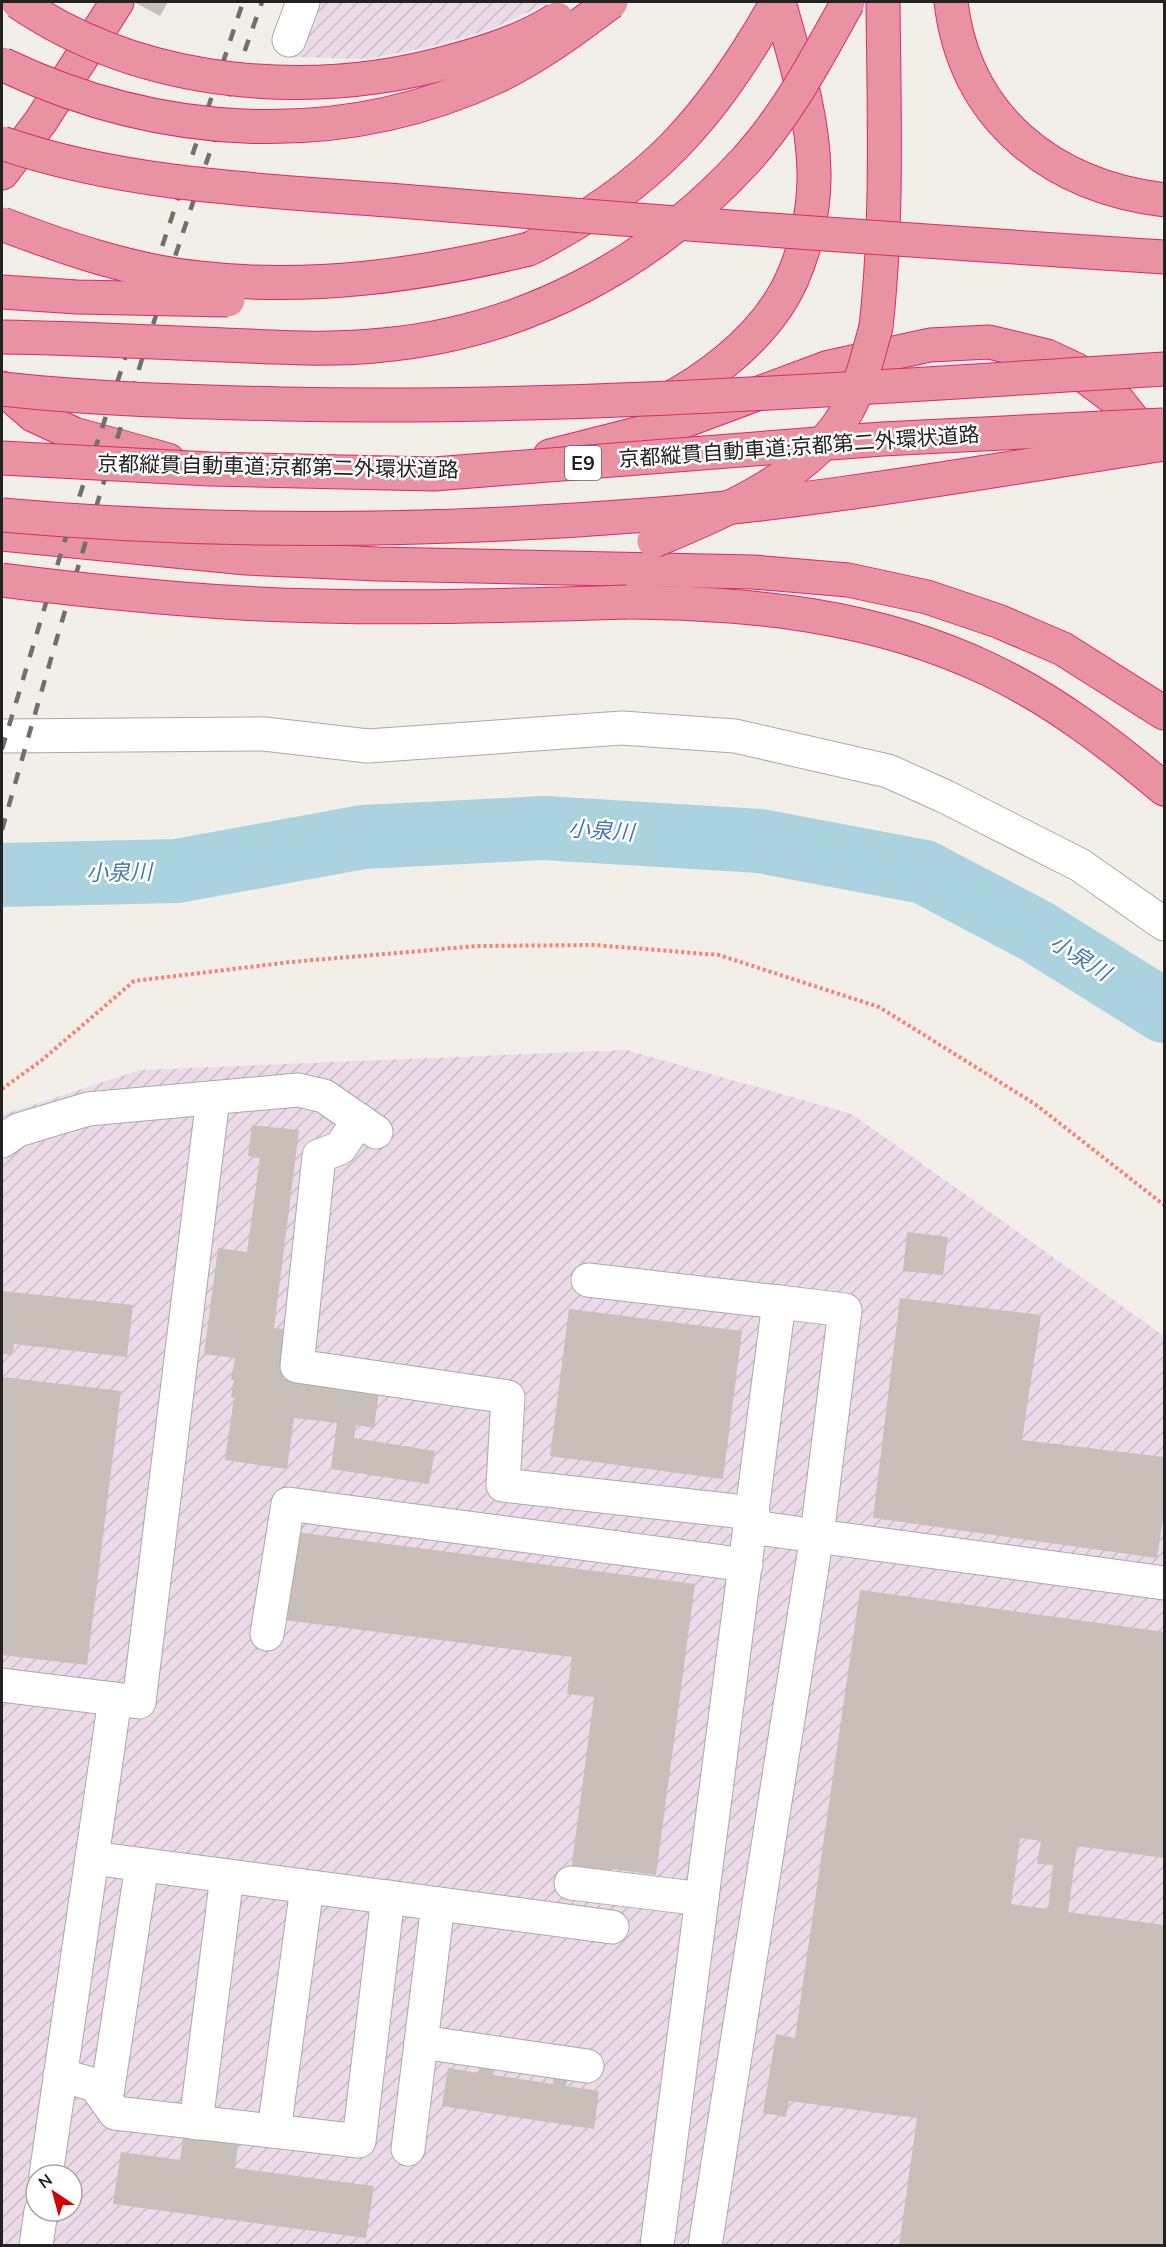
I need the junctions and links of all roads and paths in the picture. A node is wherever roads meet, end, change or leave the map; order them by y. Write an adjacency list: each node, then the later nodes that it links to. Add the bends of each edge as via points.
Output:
1 (18, 2): 4 (highway, bridge, via 82,37 138,58 241,79 310,83 372,79 490,51 550,24)
2 (117, 2): 13 (highway, via 41,121)
3 (303, 2): 10 (street)
4 (584, 2)
5 (611, 2): 11 (highway, bridge, via 557,43 498,76 437,100 371,118 300,126 231,127 164,119 43,84)
6 (778, 2): 16 (highway, bridge, via 716,100 672,150 624,192); 25 (highway, via 799,74 814,172 811,215 795,270 779,303 721,364 672,397)
7 (848, 2): 19 (highway, bridge, via 780,116 747,159 707,198 665,236 622,264 571,294 516,316 451,334 373,346 307,348)
8 (884, 2): 31 (highway, bridge, via 883,266 876,327 848,410 829,438 753,496 654,541 589,557)
9 (951, 2): 14 (highway, via 959,47 978,87 1008,128 1044,159 1084,181)
10 (289, 40)
11 (2, 64)
12 (2, 143): 17 (highway, bridge, via 117,172 214,185 705,227)
13 (2, 173)
14 (1164, 200)
15 (2, 224): 16 (highway, bridge, via 140,268 259,283 401,275)
16 (529, 249): 18 (highway, bridge, via 470,272 352,296 288,301)
17 (1164, 257)
18 (2, 292)
19 (2, 337)
20 (1164, 369): 21 (highway, bridge, via 780,394 393,406 213,402)
21 (2, 389): 28 (highway, via 33,415 74,434)
22 (1164, 425): 26 (highway, 京都縦貫自動車道;京都第二外環状道路 / E9, bridge, via 882,439 434,474 210,469)
23 (2, 442): 28 (highway)
24 (1164, 444): 29 (highway, bridge, via 831,494 648,515 383,528 246,530)
25 (554, 455): 27 (highway, via 675,424 829,367 930,345 989,342 1047,356 1075,369 1119,402); 28 (highway, via 406,483)
26 (2, 458)
27 (1164, 459)
28 (236, 477)
29 (2, 515)
30 (2, 534): 31 (highway, via 246,558)
31 (516, 566): 33 (highway, via 753,572 848,580 927,597 1063,649)
32 (2, 580): 35 (highway, bridge, via 242,603 386,606 701,602 822,616 932,645 989,669 1039,696)
33 (1164, 713)
34 (2, 736): 36 (street, via 264,734 368,746 622,728 735,735 898,776 946,797 1080,865)
35 (1164, 789)
36 (1164, 924)
37 (2, 1089): 40 (path, via 134,981 291,962 478,946 595,945 719,955 879,1007 1035,1104)
38 (213, 1098): 39 (street, via 88,1109 18,1130); 43 (street, via 297,1090 324,1096 367,1126 340,1148 319,1156 297,1366 508,1397 503,1485); 49 (street, via 139,1702)
39 (2, 1141)
40 (1164, 1205)
41 (588, 1280): 42 (street)
42 (779, 1302): 43 (street); 44 (street, via 845,1310)
43 (752, 1520): 44 (street); 45 (street)
44 (817, 1535): 46 (street); 70 (street)
45 (746, 1565): 47 (street, via 288,1504); 56 (street)
46 (1164, 1583)
47 (267, 1634)
48 (2, 1685): 49 (street)
49 (115, 1699): 50 (street)
50 (92, 1858): 51 (street); 61 (street)
51 (142, 1865): 52 (street); 62 (street)
52 (227, 1876): 54 (street); 63 (street)
53 (571, 1883): 56 (street)
54 (307, 1887): 55 (street); 64 (street)
55 (388, 1897): 57 (street); 64 (street, via 359,2141)
56 (702, 1899): 69 (street)
57 (438, 1904): 58 (street); 59 (street)
58 (612, 1928)
59 (421, 2042): 60 (street); 65 (street)
60 (587, 2066)
61 (60, 2075): 62 (street, via 95,2085); 66 (street)
62 (106, 2100): 63 (street, via 115,2114)
63 (196, 2123): 64 (street)
64 (274, 2132)
65 (408, 2149)
66 (48, 2163)
67 (39, 2223): 68 (street)
68 (36, 2246)
69 (657, 2246)
70 (705, 2246)

